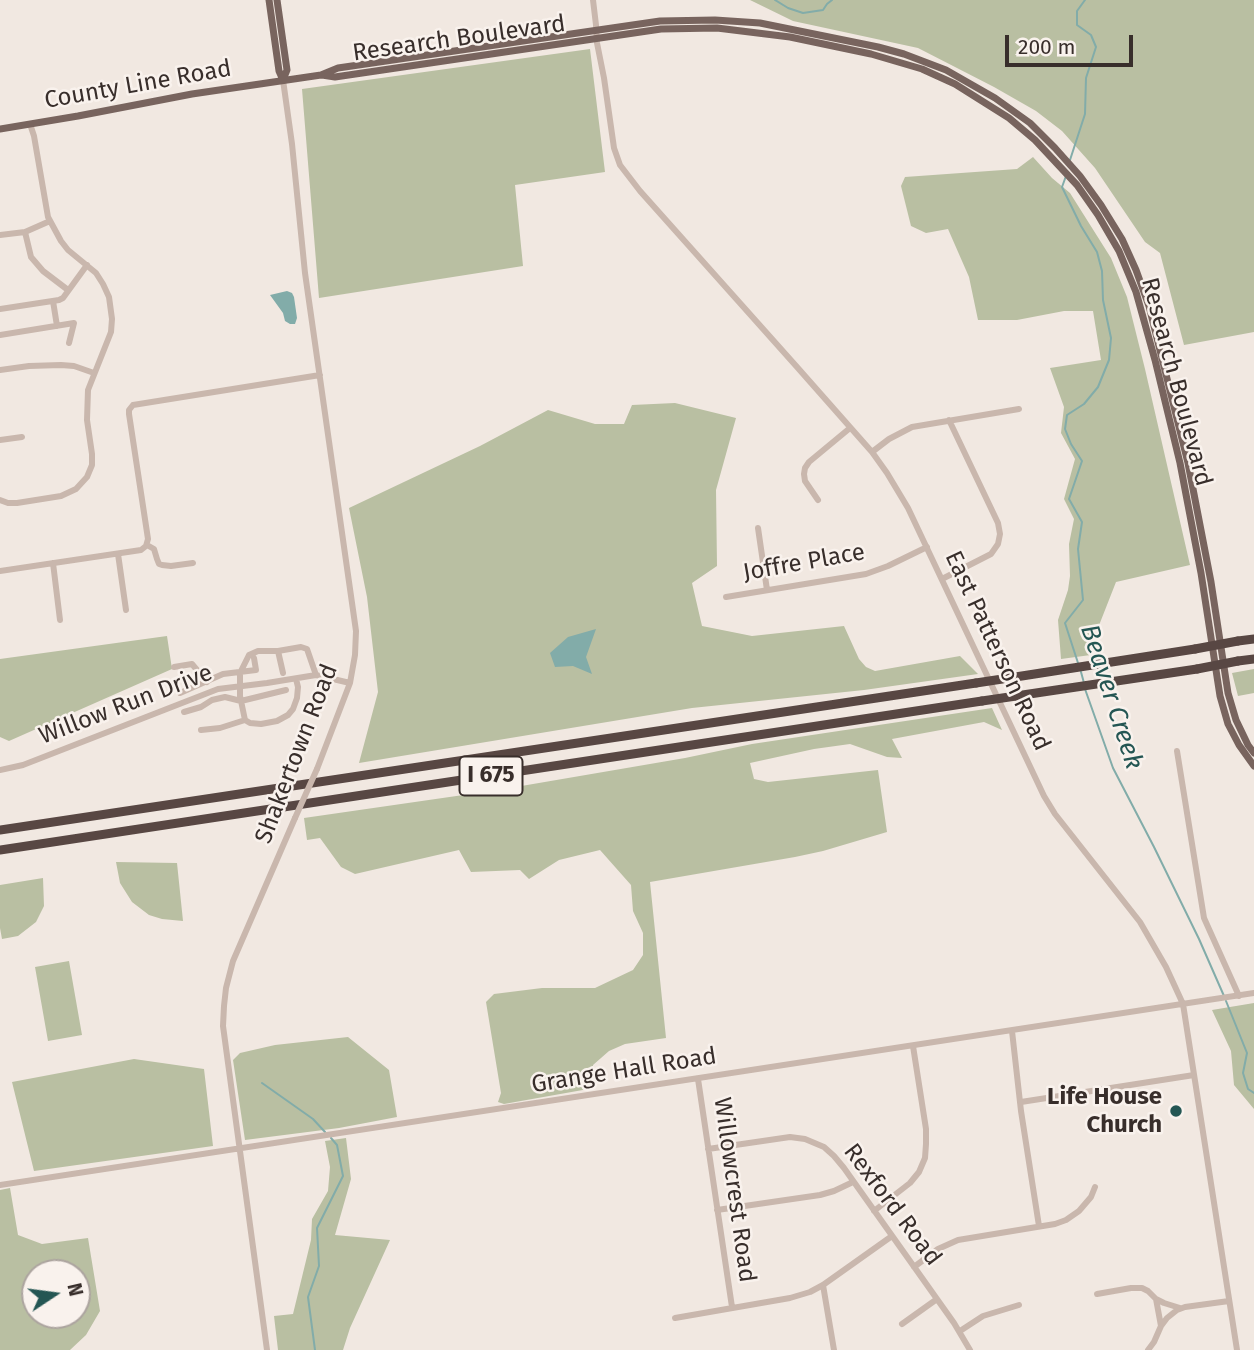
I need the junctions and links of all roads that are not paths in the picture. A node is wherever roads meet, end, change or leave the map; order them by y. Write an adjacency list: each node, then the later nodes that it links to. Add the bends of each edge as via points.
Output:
1 (269, 0): 5 (main road)
2 (276, 0): 5 (main road, via 287,70)
3 (593, 0): 4 (street, East Patterson Road)
4 (597, 34): 5 (main road, Research Boulevard, via 338,68); 23 (street, East Patterson Road, via 620,165); 60 (main road, Research Boulevard, via 660,21 715,20 760,23 878,47 946,70 1030,123 1055,148 1080,176 1122,239 1149,306 1188,463 1228,693); 61 (main road, Research Boulevard, via 718,28 871,54 955,84 1009,118 1052,156 1098,215 1136,292 1180,463 1220,696 1228,724)
5 (284, 80): 6 (main road, County Line Road); 20 (street, Shakertown Road)
6 (30, 124): 7 (main road, County Line Road); 8 (street)
7 (0, 129)
8 (50, 221): 9 (street); 11 (street, via 68,250)
9 (25, 232): 10 (street); 12 (street, via 31,257)
10 (0, 235)
11 (88, 265): 12 (street); 19 (street, via 103,284 113,319)
12 (68, 290): 13 (street)
13 (53, 301): 14 (street); 15 (street)
14 (0, 309)
15 (57, 326): 16 (street); 17 (street, via 75,323)
16 (0, 335)
17 (69, 343)
18 (0, 370): 19 (street, via 61,365)
19 (94, 373): 27 (street, via 86,406 92,454 87,477 61,496 16,503)
20 (320, 375): 30 (street, via 131,408); 51 (street, Shakertown Road, via 356,626)
21 (1019, 409): 22 (street)
22 (949, 420): 26 (street, via 907,429); 36 (street, via 1000,534 991,554)
23 (850, 428): 26 (street, East Patterson Road); 28 (street, via 805,468 805,481)
24 (22, 437): 25 (street)
25 (0, 440)
26 (872, 452): 31 (street, East Patterson Road, via 899,491)
27 (0, 500)
28 (818, 500)
29 (758, 528): 37 (street)
30 (147, 545): 32 (street); 34 (street, via 162,565)
31 (927, 547): 36 (street, East Patterson Road); 37 (street, Joffre Place, via 866,574)
32 (118, 554): 33 (street); 39 (street)
33 (53, 563): 35 (street); 40 (street)
34 (193, 563)
35 (0, 571)
36 (942, 579): 67 (street, East Patterson Road, via 1044,796 1140,922)
37 (767, 590): 38 (street, Joffre Place)
38 (726, 597)
39 (126, 610)
40 (60, 620)
41 (1254, 639): 63 (highway, I 675, bridge)
42 (278, 651): 46 (street, via 248,655); 47 (street); 48 (street, via 307,649)
43 (254, 658): 46 (street, via 256,670)
44 (1254, 659): 64 (highway, I 675, bridge)
45 (174, 667): 50 (street, via 192,664)
46 (240, 673): 50 (street, via 223,674); 52 (street)
47 (283, 673)
48 (316, 676): 49 (street, Willow Run Drive); 51 (street, Willow Run Drive)
49 (296, 679): 52 (street, Willow Run Drive); 57 (street, via 298,693 288,715 261,724)
50 (207, 682): 54 (street)
51 (350, 683): 73 (street, Shakertown Road, bridge, via 233,961 226,988 223,1026)
52 (240, 685): 55 (street); 62 (street, Willow Run Drive, via 209,691)
53 (286, 690): 55 (street)
54 (180, 693)
55 (241, 701): 56 (street, via 225,697); 57 (street)
56 (184, 712)
57 (245, 719): 58 (street)
58 (201, 730)
59 (1177, 751): 66 (street, via 1204,918)
60 (1254, 753)
61 (1254, 766)
62 (0, 770)
63 (0, 830)
64 (0, 850)
65 (1254, 993): 66 (street, Grange Hall Road)
66 (1239, 996): 67 (street, Grange Hall Road)
67 (1183, 1004): 68 (street, Grange Hall Road); 70 (street, East Patterson Road)
68 (1012, 1031): 69 (street, Grange Hall Road); 72 (street)
69 (913, 1046): 71 (street, Grange Hall Road); 79 (street, via 926,1129 925,1158 910,1183)
70 (1194, 1075): 72 (street); 87 (street, East Patterson Road)
71 (698, 1079): 73 (street, Grange Hall Road); 74 (street, Willowcrest Road)
72 (1021, 1102): 80 (street)
73 (240, 1148): 76 (street, Grange Hall Road); 95 (street, Shakertown Road)
74 (708, 1149): 75 (street, Rexford Road, via 805,1139 829,1151); 78 (street, Willowcrest Road)
75 (853, 1182): 78 (street, via 820,1195); 79 (street, Rexford Road)
76 (0, 1185)
77 (1095, 1187): 80 (street, via 1073,1217)
78 (717, 1210): 89 (street, Willowcrest Road)
79 (874, 1211): 81 (street, Rexford Road)
80 (1040, 1227): 82 (street, via 958,1240)
81 (892, 1236): 82 (street, Rexford Road); 83 (street)
82 (914, 1266): 85 (street, Rexford Road)
83 (823, 1285): 89 (street, via 797,1297); 96 (street)
84 (1097, 1294): 86 (street, via 1139,1288)
85 (937, 1299): 92 (street); 94 (street, Rexford Road)
86 (1156, 1299): 90 (street); 93 (street)
87 (1229, 1301): 90 (street); 99 (street, East Patterson Road)
88 (1019, 1305): 94 (street, via 987,1314)
89 (732, 1307): 91 (street)
90 (1185, 1307): 93 (street, via 1173,1312)
91 (676, 1318)
92 (902, 1324)
93 (1161, 1326): 98 (street)
94 (960, 1331): 97 (street, Rexford Road)
95 (267, 1350)
96 (834, 1350)
97 (970, 1350)
98 (1148, 1350)
99 (1237, 1350)

